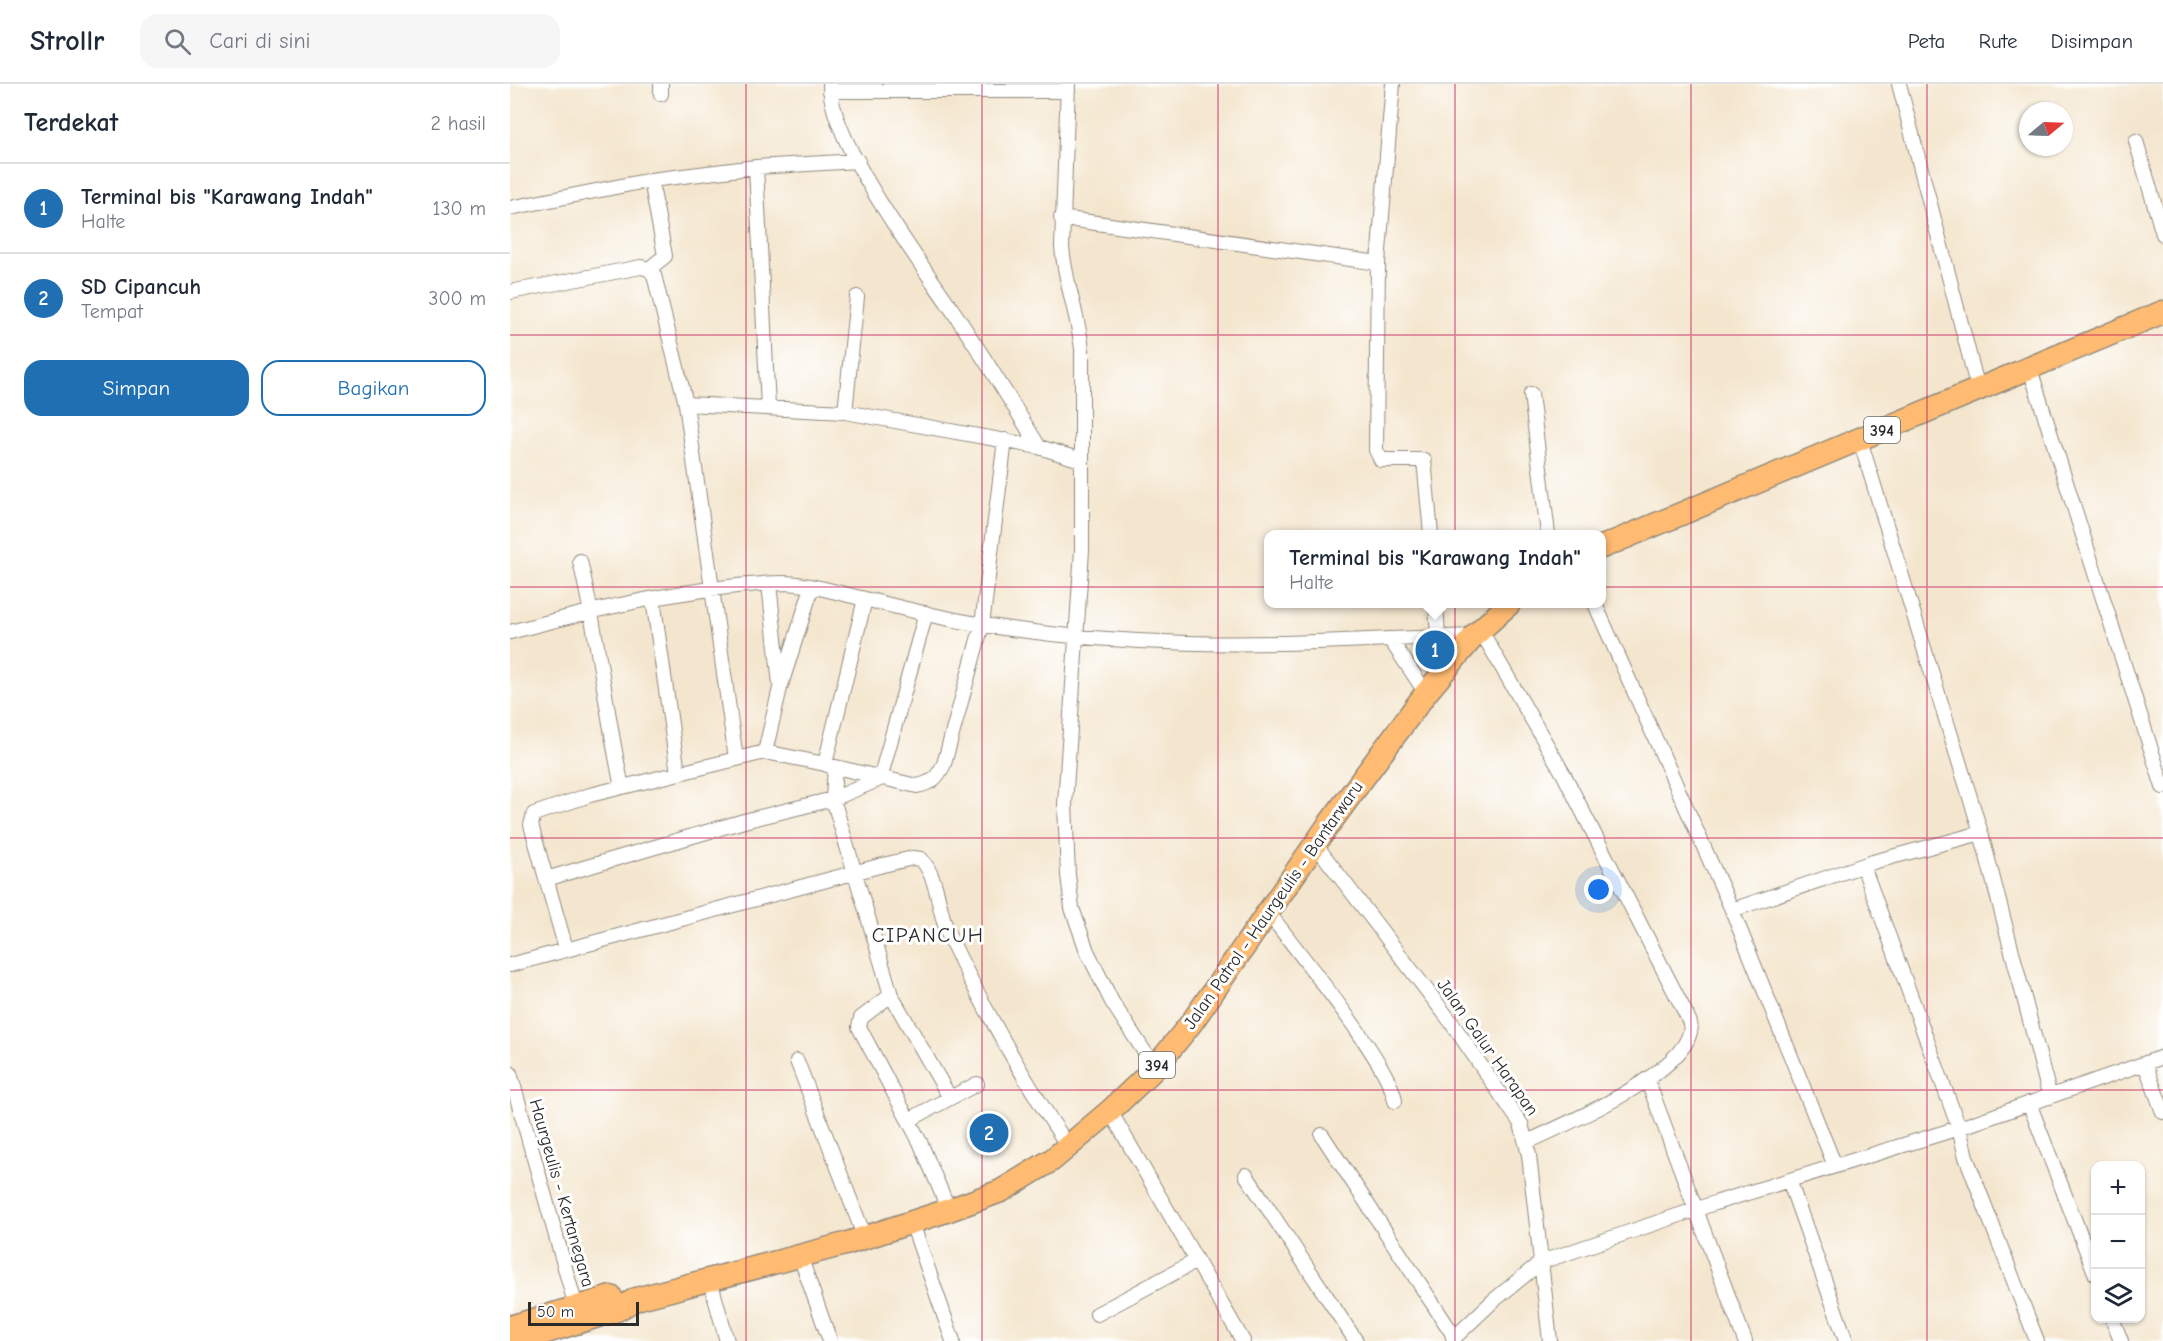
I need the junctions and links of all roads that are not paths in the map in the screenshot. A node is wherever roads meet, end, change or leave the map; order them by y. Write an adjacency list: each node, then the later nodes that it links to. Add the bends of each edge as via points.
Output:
1 (1394, 84): 13 (street)
2 (1899, 84): 19 (street)
3 (942, 87): 4 (street); 5 (street)
4 (830, 88): 7 (street, via 837,121)
5 (1068, 88): 11 (street)
6 (2136, 141): 12 (street)
7 (858, 161): 8 (street); 26 (street)
8 (756, 167): 9 (street); 22 (street)
9 (651, 180): 10 (street); 14 (street, via 665,256)
10 (510, 208)
11 (1061, 218): 13 (street); 27 (street, via 1063,265 1082,349)
12 (2163, 234)
13 (1378, 263): 28 (street, via 1376,450 1381,460 1424,460)
14 (649, 269): 15 (street, via 630,269); 21 (street, via 657,283)
15 (510, 292)
16 (856, 297): 23 (street)
17 (2163, 312): 18 (main road, 394)
18 (2030, 369): 19 (main road, 394); 56 (street)
19 (1978, 389): 25 (main road, 394)
20 (1531, 394): 29 (street)
21 (686, 404): 22 (street); 34 (street)
22 (768, 407): 23 (street)
23 (845, 411): 24 (street)
24 (1005, 440): 26 (street); 42 (street)
25 (1860, 440): 30 (main road, 394); 58 (street)
26 (1039, 447): 27 (street)
27 (1080, 460): 46 (street, via 1083,550)
28 (1431, 530)
29 (1548, 530)
30 (1606, 545)
31 (580, 561): 40 (street)
32 (769, 584): 33 (street); 34 (street); 48 (street)
33 (812, 587): 36 (street); 48 (street)
34 (712, 590): 35 (street); 51 (street)
35 (653, 599): 40 (street); 53 (street)
36 (865, 599): 41 (street); 52 (street)
37 (1436, 608): 45 (street)
38 (1504, 608): 44 (main road, Jalan Patrol - Haurgeulis - Bantarwaru / 394)
39 (1597, 608): 63 (street)
40 (592, 612): 43 (street); 55 (street)
41 (926, 613): 42 (street); 54 (street)
42 (982, 625): 46 (street); 54 (street, via 937,778 917,786)
43 (510, 632)
44 (1477, 633): 45 (street); 49 (main road, Jalan Patrol - Haurgeulis - Bantarwaru / 394); 73 (street, via 1564,775 1690,1023 1685,1046)
45 (1438, 636): 47 (street)
46 (1076, 638): 47 (street, via 1196,644); 71 (street, via 1065,804 1072,908 1083,942 1112,1002)
47 (1390, 639): 49 (street)
48 (780, 688): 50 (street)
49 (1426, 693): 59 (main road, Jalan Patrol - Haurgeulis - Bantarwaru / 394)
50 (765, 752): 51 (street); 52 (street)
51 (736, 759): 53 (street)
52 (830, 766): 54 (street); 57 (street)
53 (678, 773): 55 (street)
54 (880, 779): 57 (street)
55 (622, 787): 62 (street, via 534,814 531,825)
56 (2163, 787)
57 (833, 799): 61 (street); 62 (street)
58 (1982, 833): 60 (street); 75 (street)
59 (1316, 844): 64 (main road, Jalan Patrol - Haurgeulis - Bantarwaru / 394); 84 (street, Jalan Galur Harapan, via 1451,1022 1517,1118)
60 (1863, 866): 63 (street); 82 (street)
61 (855, 873): 65 (street); 67 (street); 85 (street, via 913,858 921,859 927,866 948,932 980,998 1016,1065)
62 (546, 879): 65 (street)
63 (1732, 910): 86 (street)
64 (1268, 912): 71 (main road, Jalan Patrol - Haurgeulis - Bantarwaru / 394); 77 (street, via 1363,1040 1388,1078)
65 (566, 949): 66 (street)
66 (510, 965)
67 (891, 995): 76 (street); 81 (street, via 861,1018 859,1027)
68 (2163, 1057): 70 (street)
69 (797, 1061): 92 (street)
70 (2145, 1064): 75 (street); 80 (street)
71 (1155, 1068): 79 (main road, Jalan Patrol - Haurgeulis - Bantarwaru / 394)
72 (510, 1073): 99 (street, Haurgeulis - Kertanegara)
73 (1647, 1079): 84 (street, via 1591,1113); 89 (street)
74 (977, 1084): 76 (street)
75 (2050, 1097): 78 (street)
76 (950, 1098): 81 (street)
77 (1395, 1101)
78 (2030, 1103): 82 (street); 96 (street)
79 (1110, 1111): 85 (main road, Jalan Patrol - Haurgeulis - Bantarwaru / 394); 94 (street)
80 (2163, 1112)
81 (909, 1120): 90 (street)
82 (1959, 1128): 86 (street); 112 (street, via 1966,1157)
83 (1322, 1135): 102 (street)
84 (1527, 1142): 95 (street, Jalan Galur Harapan)
85 (1068, 1146): 90 (main road, Jalan Patrol - Haurgeulis - Bantarwaru / 394, via 1020,1180)
86 (1835, 1166): 88 (street)
87 (1246, 1175): 108 (street)
88 (1789, 1180): 89 (street); 111 (street)
89 (1697, 1209): 95 (street); 110 (street)
90 (949, 1210): 91 (main road, Jalan Patrol - Haurgeulis - Bantarwaru / 394)
91 (912, 1222): 92 (main road, Jalan Patrol - Haurgeulis - Bantarwaru / 394); 106 (street)
92 (865, 1238): 93 (main road, Jalan Patrol - Haurgeulis - Bantarwaru / 394)
93 (800, 1256): 97 (main road, Jalan Patrol - Haurgeulis - Bantarwaru / 394); 105 (street)
94 (1196, 1261): 98 (street); 107 (street)
95 (1541, 1262): 102 (street, via 1493,1301); 109 (street, Jalan Galur Harapan)
96 (2094, 1269)
97 (710, 1280): 99 (main road, Jalan Patrol - Haurgeulis - Bantarwaru / 394, via 636,1299 617,1310); 104 (street)
98 (1096, 1314)
99 (578, 1315): 101 (main road, 394); 103 (main road, 394)
100 (2114, 1323): 113 (street)
101 (510, 1327)
102 (1454, 1340)
103 (518, 1341)
104 (727, 1341)
105 (830, 1341)
106 (953, 1341)
107 (1243, 1341)
108 (1356, 1341)
109 (1550, 1341)
110 (1745, 1341)
111 (1846, 1341)
112 (2037, 1341)
113 (2121, 1341)

